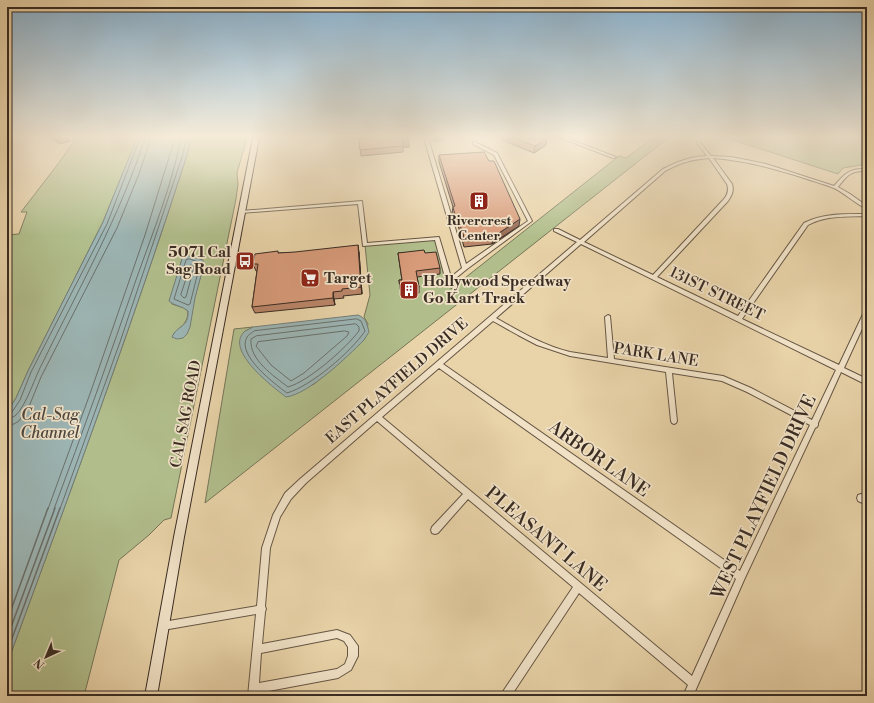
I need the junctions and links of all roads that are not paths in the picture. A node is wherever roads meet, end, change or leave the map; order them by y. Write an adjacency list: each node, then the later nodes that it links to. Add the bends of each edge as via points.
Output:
1 (249, 171): 10 (main road, CAL SAG ROAD)
2 (436, 171): 14 (street)
3 (505, 171): 14 (street, via 530,221)
4 (663, 171): 13 (street, EAST PLAYFIELD DRIVE)
5 (719, 171): 15 (street, via 730,185 729,196)
6 (783, 171): 8 (street, EAST PLAYFIELD DRIVE)
7 (853, 171): 8 (street, via 849,172)
8 (835, 188): 9 (street)
9 (867, 208)
10 (241, 212): 14 (street, via 360,202 365,245 437,238 449,281); 33 (main road, CAL SAG ROAD)
11 (867, 215): 19 (street, via 828,216 806,224)
12 (556, 230): 13 (street, 131ST STREET)
13 (581, 242): 15 (street, 131ST STREET); 18 (street, EAST PLAYFIELD DRIVE)
14 (465, 268)
15 (654, 278): 19 (street, 131ST STREET)
16 (867, 312): 22 (street, WEST PLAYFIELD DRIVE)
17 (608, 317): 20 (street)
18 (492, 318): 20 (street, PARK LANE, via 547,347); 21 (street, EAST PLAYFIELD DRIVE)
19 (739, 319): 22 (street, 131ST STREET)
20 (611, 361): 23 (street, PARK LANE)
21 (439, 365): 25 (street, EAST PLAYFIELD DRIVE); 30 (street, ARBOR LANE)
22 (840, 369): 24 (street, 131ST STREET); 27 (street, WEST PLAYFIELD DRIVE)
23 (669, 370): 26 (street); 27 (street, PARK LANE, via 723,379)
24 (867, 382)
25 (378, 418): 28 (street, PLEASANT LANE); 32 (street, EAST PLAYFIELD DRIVE, via 288,496 277,515 266,548)
26 (674, 421)
27 (815, 425): 30 (street, WEST PLAYFIELD DRIVE)
28 (467, 495): 29 (street); 31 (street, PLEASANT LANE)
29 (435, 530)
30 (742, 577): 35 (street, WEST PLAYFIELD DRIVE)
31 (578, 587): 35 (street, PLEASANT LANE); 38 (street)
32 (262, 609): 33 (street); 34 (street, EAST PLAYFIELD DRIVE)
33 (163, 626): 37 (main road, CAL SAG ROAD)
34 (258, 649): 36 (street, EAST PLAYFIELD DRIVE); 36 (street, via 337,634 347,638 353,646 353,656 348,667 338,673)
35 (694, 684): 39 (street, WEST PLAYFIELD DRIVE)
36 (253, 692)
37 (151, 696)
38 (505, 696)
39 (688, 696)

